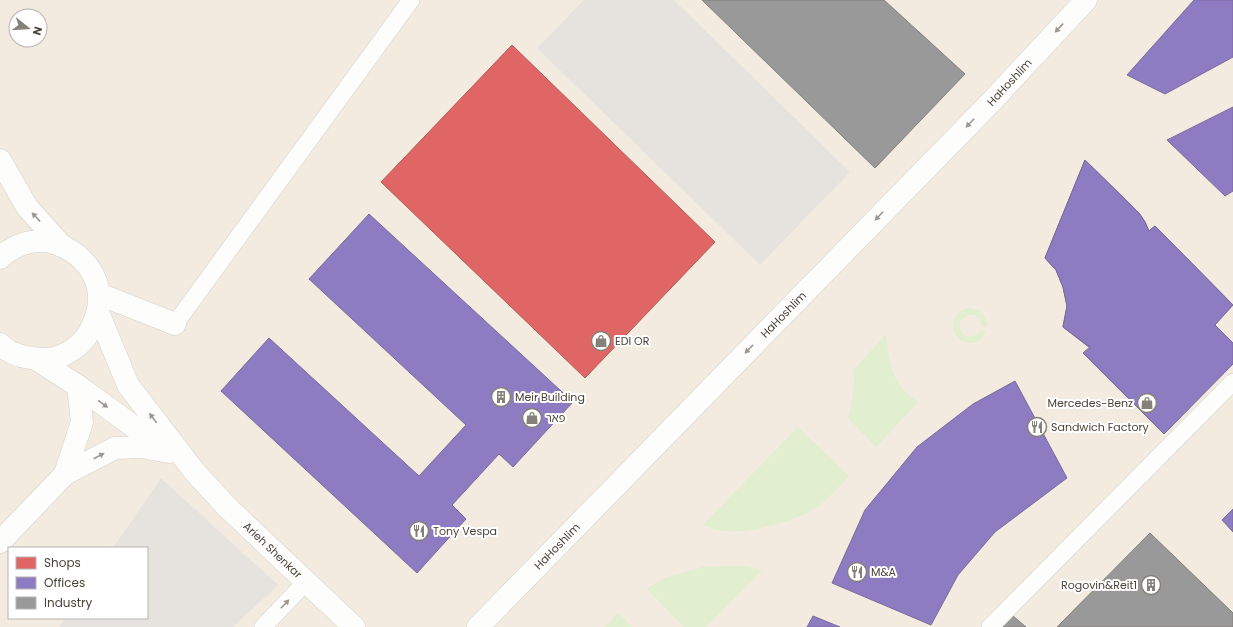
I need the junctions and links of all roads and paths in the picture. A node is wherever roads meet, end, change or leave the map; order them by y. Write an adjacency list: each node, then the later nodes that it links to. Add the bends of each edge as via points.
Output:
1 (411, 0): 7 (lane)
2 (1086, 0): 19 (street, HaHoshlim, one-way to 19, via 991,102)
3 (0, 160): 4 (street, one-way to 3, via 26,207)
4 (62, 246): 5 (street, via 32,242 17,246); 6 (street, Arieh Shenkar, via 76,254 87,265 95,279)
5 (0, 258)
6 (98, 303): 7 (street); 9 (street, via 92,328 82,342 68,352 52,358); 13 (street, Arieh Shenkar, one-way to 6, via 128,385)
7 (175, 324)
8 (0, 344): 9 (street, via 18,356)
9 (36, 359): 11 (street, Arieh Shenkar)
10 (1233, 382): 20 (lane)
11 (78, 386): 12 (street, Arieh Shenkar, one-way to 12); 14 (street, via 82,422)
12 (169, 452): 13 (street, Arieh Shenkar); 14 (street, one-way to 12, via 115,448)
13 (194, 471): 16 (street, Arieh Shenkar, via 227,506)
14 (65, 474): 15 (street)
15 (0, 542)
16 (307, 581): 17 (lane, one-way to 16); 18 (street, Arieh Shenkar)
17 (263, 627)
18 (354, 627)
19 (478, 627)
20 (990, 627)

